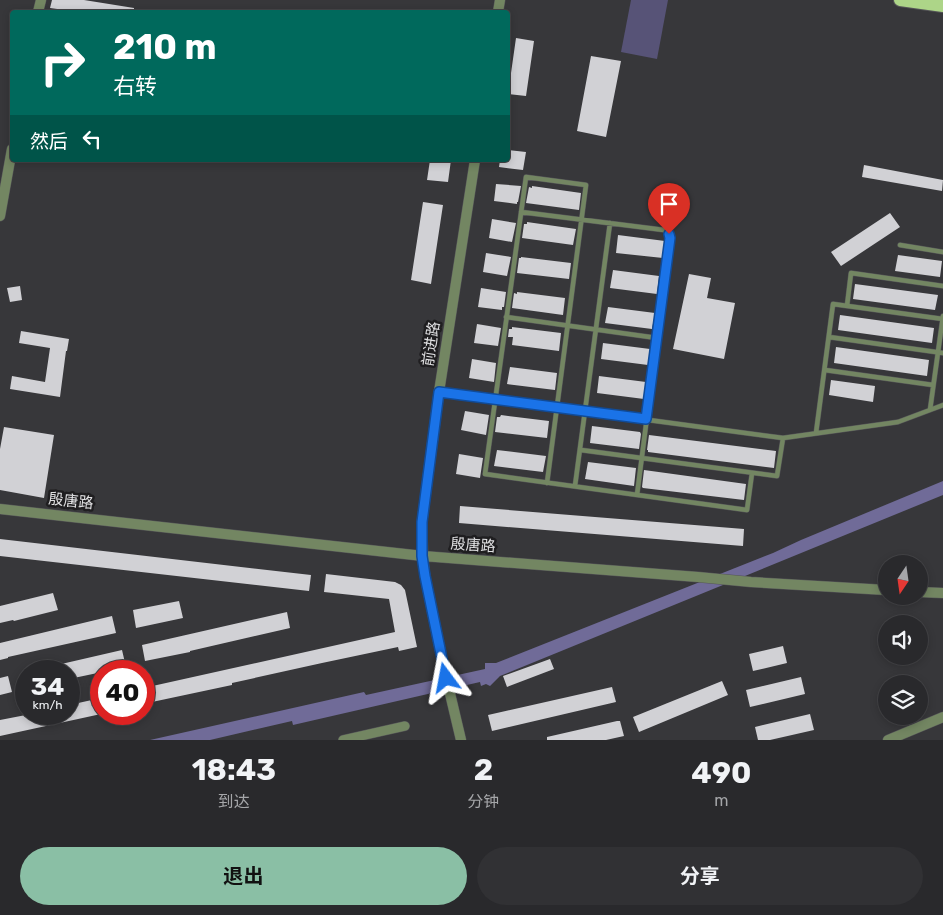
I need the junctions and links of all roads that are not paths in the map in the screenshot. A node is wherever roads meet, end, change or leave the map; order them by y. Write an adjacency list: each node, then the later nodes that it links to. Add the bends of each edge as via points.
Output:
1 (900, 0): 2 (main road)
2 (943, 6)
3 (10, 160): 6 (street)
4 (475, 162): 22 (street, 前进路)
5 (521, 212): 7 (lane); 7 (lane, via 526,177 586,185); 13 (lane)
6 (0, 216)
7 (582, 219): 8 (lane); 15 (lane)
8 (610, 223): 16 (lane); 18 (lane, via 664,230 669,234)
9 (900, 246): 10 (lane)
10 (943, 252)
11 (943, 286): 12 (lane, via 851,273)
12 (847, 306): 14 (lane); 17 (lane, via 833,304)
13 (506, 318): 15 (lane); 23 (lane)
14 (943, 318): 19 (lane)
15 (568, 326): 16 (lane); 25 (lane)
16 (596, 330): 18 (lane); 27 (lane)
17 (829, 337): 19 (lane); 20 (lane)
18 (657, 338): 28 (lane)
19 (940, 352): 21 (lane)
20 (825, 370): 21 (lane); 29 (lane)
21 (933, 385): 26 (lane)
22 (439, 392): 23 (lane); 38 (street, 前进路, via 422,522)
23 (495, 399): 25 (lane); 34 (lane, via 485,474)
24 (943, 405): 26 (lane)
25 (557, 408): 27 (lane); 34 (lane)
26 (930, 410): 29 (lane, via 898,422)
27 (586, 411): 28 (lane); 31 (lane)
28 (646, 419): 30 (lane); 32 (lane)
29 (816, 434): 30 (lane)
30 (783, 438): 33 (lane, via 777,476)
31 (581, 450): 32 (lane); 35 (lane)
32 (641, 458): 33 (lane); 36 (lane)
33 (752, 473): 36 (lane, via 747,510)
34 (547, 483): 35 (lane)
35 (575, 486): 36 (lane)
36 (636, 495)
37 (0, 508): 38 (street, 殷唐路)
38 (422, 556): 39 (street, 殷唐路); 45 (street, 前进路)
39 (878, 590)
40 (928, 592): 41 (street)
41 (943, 593)
42 (943, 717): 46 (street)
43 (405, 726): 44 (street)
44 (343, 740)
45 (461, 740)
46 (888, 740)

